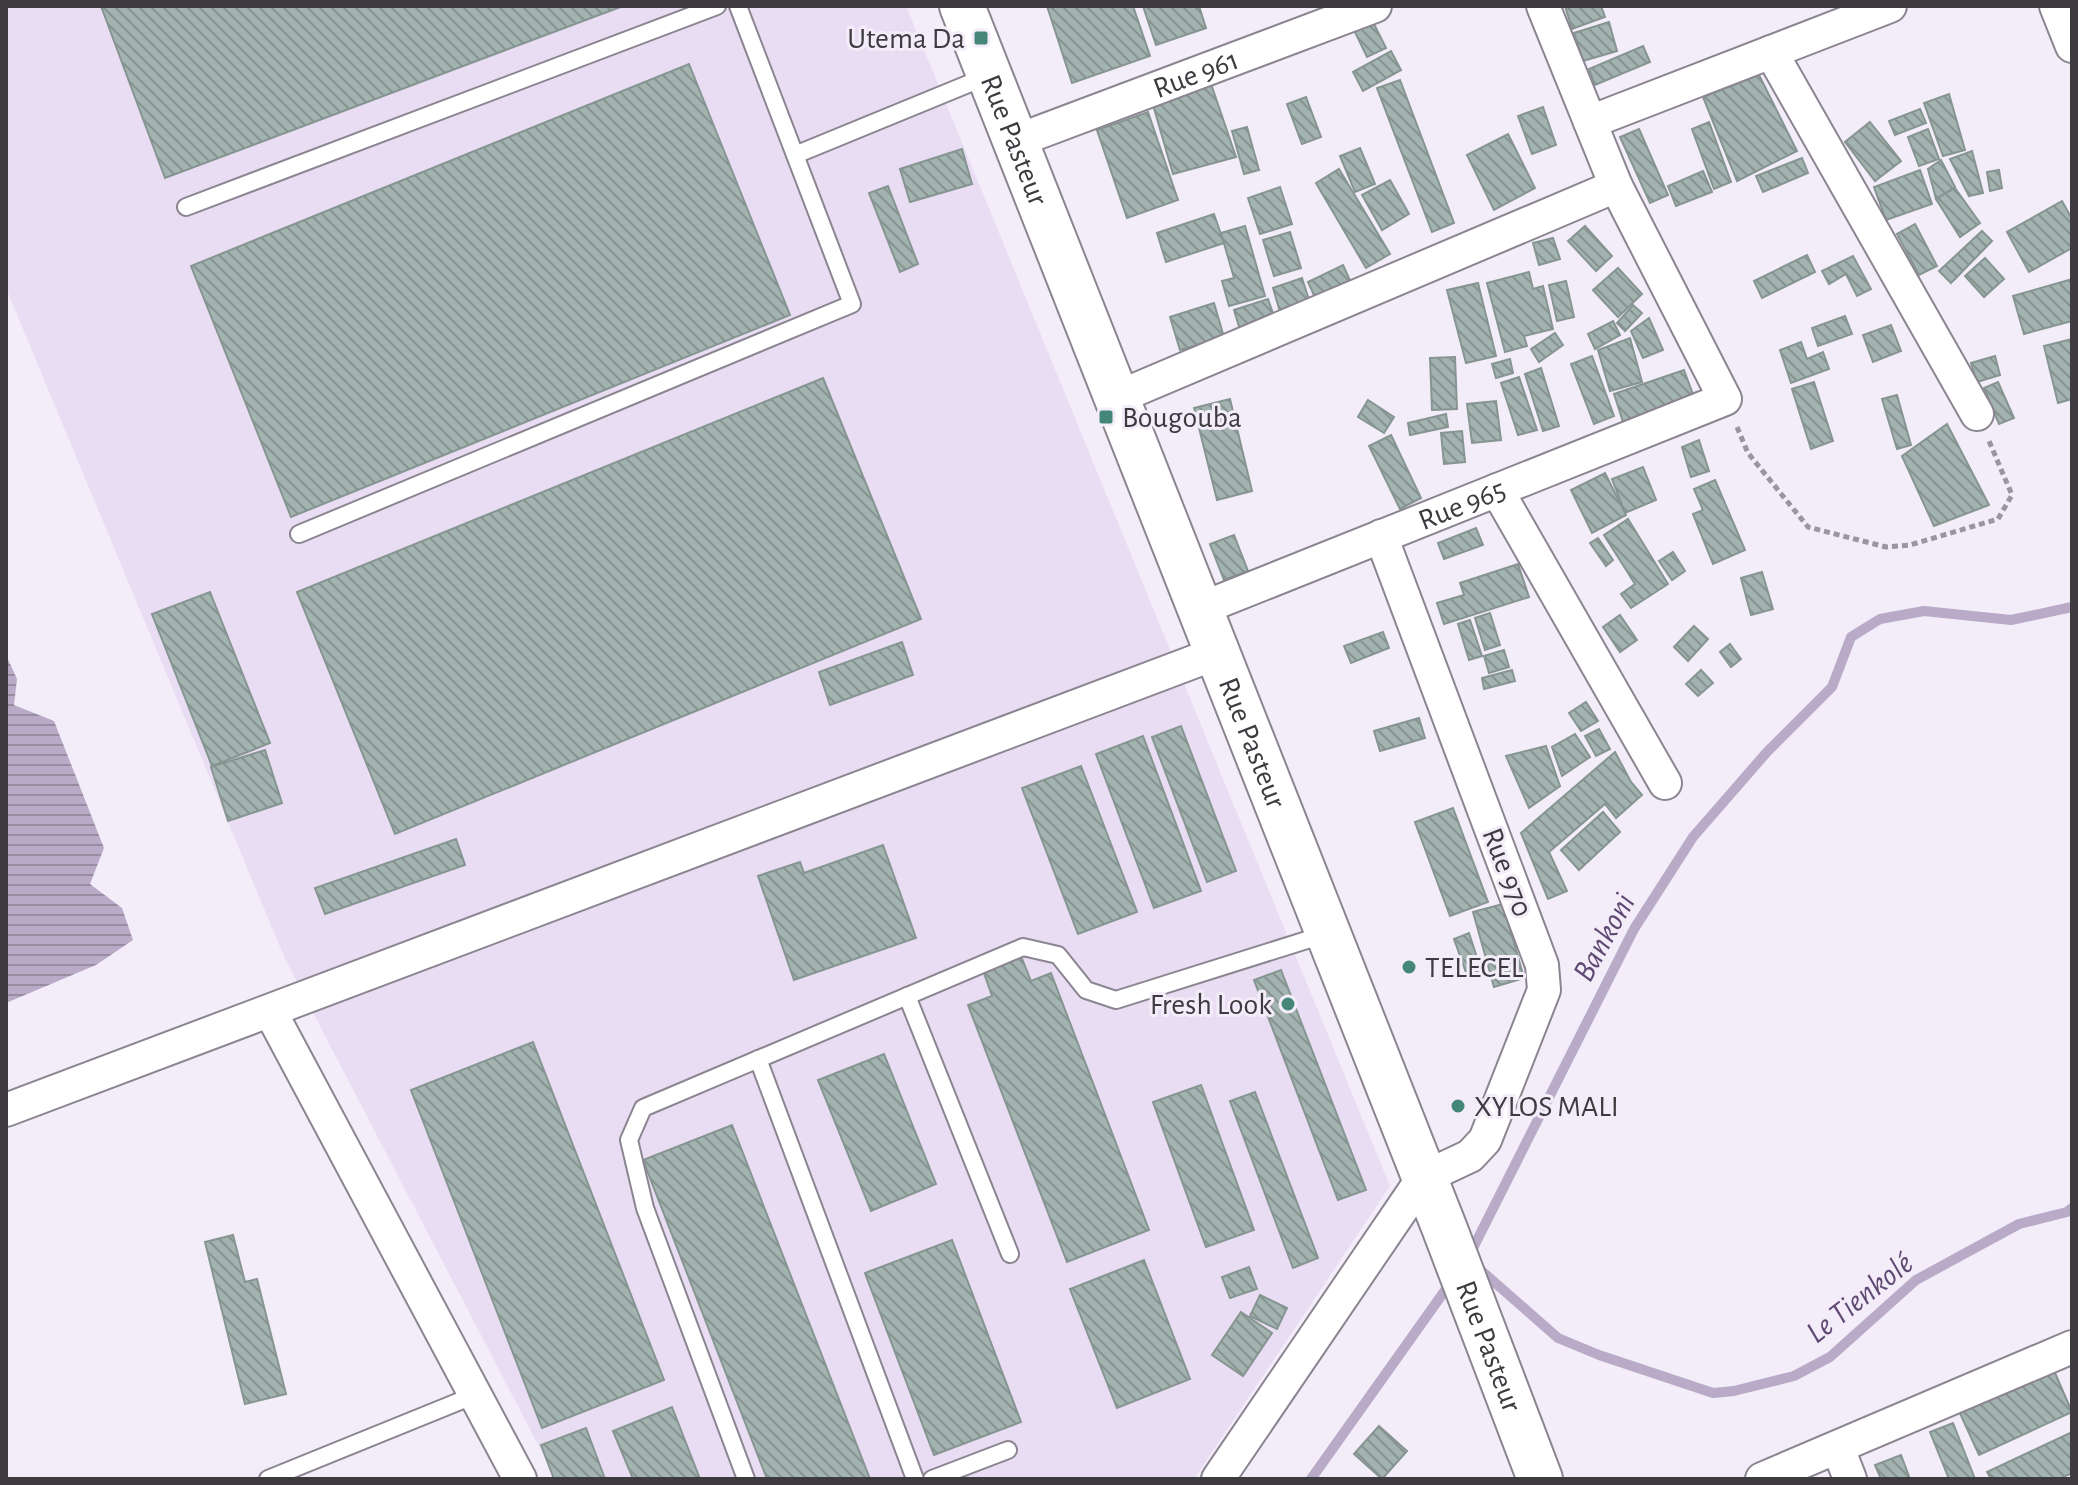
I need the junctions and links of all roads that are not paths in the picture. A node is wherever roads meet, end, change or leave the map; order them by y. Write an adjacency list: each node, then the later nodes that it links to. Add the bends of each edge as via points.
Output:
1 (717, 6): 15 (lane)
2 (738, 6): 13 (lane)
3 (962, 6): 10 (main road, Rue Pasteur)
4 (1375, 6): 12 (street, Rue 961)
5 (1543, 6): 11 (street)
6 (1890, 6): 9 (street)
7 (2056, 6): 8 (street)
8 (2072, 46)
9 (1771, 52): 11 (street); 17 (street)
10 (990, 75): 12 (main road, Rue Pasteur); 13 (lane)
11 (1590, 122): 14 (street)
12 (1016, 141): 16 (main road, Rue Pasteur)
13 (795, 155): 19 (lane, via 852,304)
14 (1616, 186): 16 (street); 18 (street, Rue 965, via 1725,399)
15 (186, 207)
16 (1116, 398): 21 (main road, Rue Pasteur)
17 (1977, 414)
18 (1497, 490): 20 (street, Rue 965); 23 (street)
19 (299, 534)
20 (1381, 536): 21 (street, Rue 965); 29 (street, Rue 970, via 1542,965 1544,990 1485,1140 1470,1156)
21 (1200, 609): 22 (main road, Rue Pasteur)
22 (1217, 653): 24 (main road, Rue Pasteur); 26 (street)
23 (1665, 783)
24 (1327, 934): 25 (lane, via 1116,1000 1086,990 1058,955 1023,947); 29 (main road, Rue Pasteur)
25 (907, 996): 27 (lane); 30 (lane)
26 (270, 1011): 28 (street); 32 (street)
27 (758, 1059): 37 (lane, via 643,1108 629,1140 645,1208); 38 (lane)
28 (6, 1110)
29 (1423, 1178): 40 (street); 41 (main road, Rue Pasteur)
30 (1010, 1254)
31 (2072, 1347): 33 (street)
32 (475, 1395): 35 (lane); 36 (street)
33 (1838, 1448): 42 (street); 43 (street)
34 (1008, 1450): 39 (lane)
35 (268, 1479)
36 (520, 1479)
37 (746, 1479)
38 (915, 1479)
39 (932, 1479)
40 (1218, 1479)
41 (1540, 1479)
42 (1762, 1479)
43 (1850, 1479)

